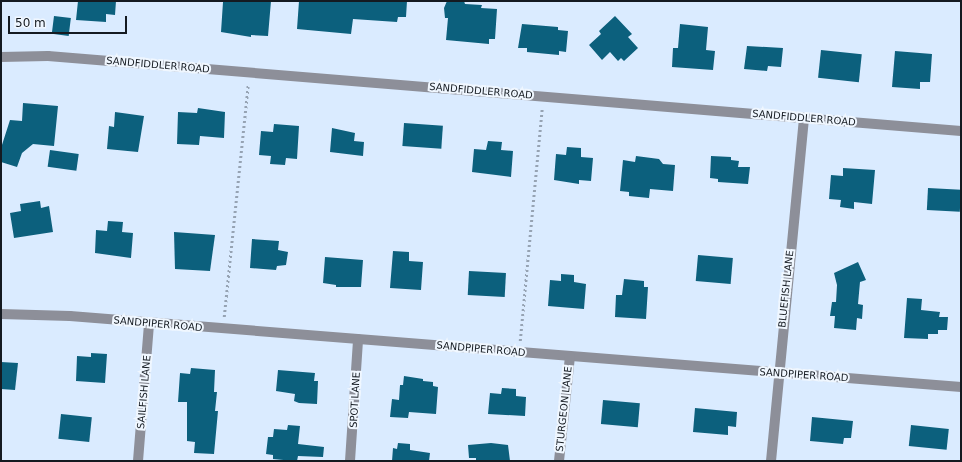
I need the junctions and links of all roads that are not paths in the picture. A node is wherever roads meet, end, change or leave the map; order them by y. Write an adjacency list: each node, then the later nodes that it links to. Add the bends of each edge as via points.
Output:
1 (1, 57): 2 (street, SANDFIDDLER ROAD, via 48,56)
2 (804, 118): 3 (street, SANDFIDDLER ROAD); 8 (street, BLUEFISH LANE)
3 (961, 131)
4 (1, 314): 5 (street, SANDPIPER ROAD)
5 (150, 323): 6 (street, SANDPIPER ROAD); 10 (street, SAILFISH LANE)
6 (358, 339): 7 (street, SANDPIPER ROAD); 11 (street, SPOT LANE)
7 (570, 357): 8 (street, SANDPIPER ROAD); 12 (street, STURGEON LANE)
8 (778, 373): 9 (street, SANDPIPER ROAD); 13 (street, BLUEFISH LANE)
9 (961, 387)
10 (138, 461)
11 (350, 461)
12 (559, 461)
13 (771, 461)

